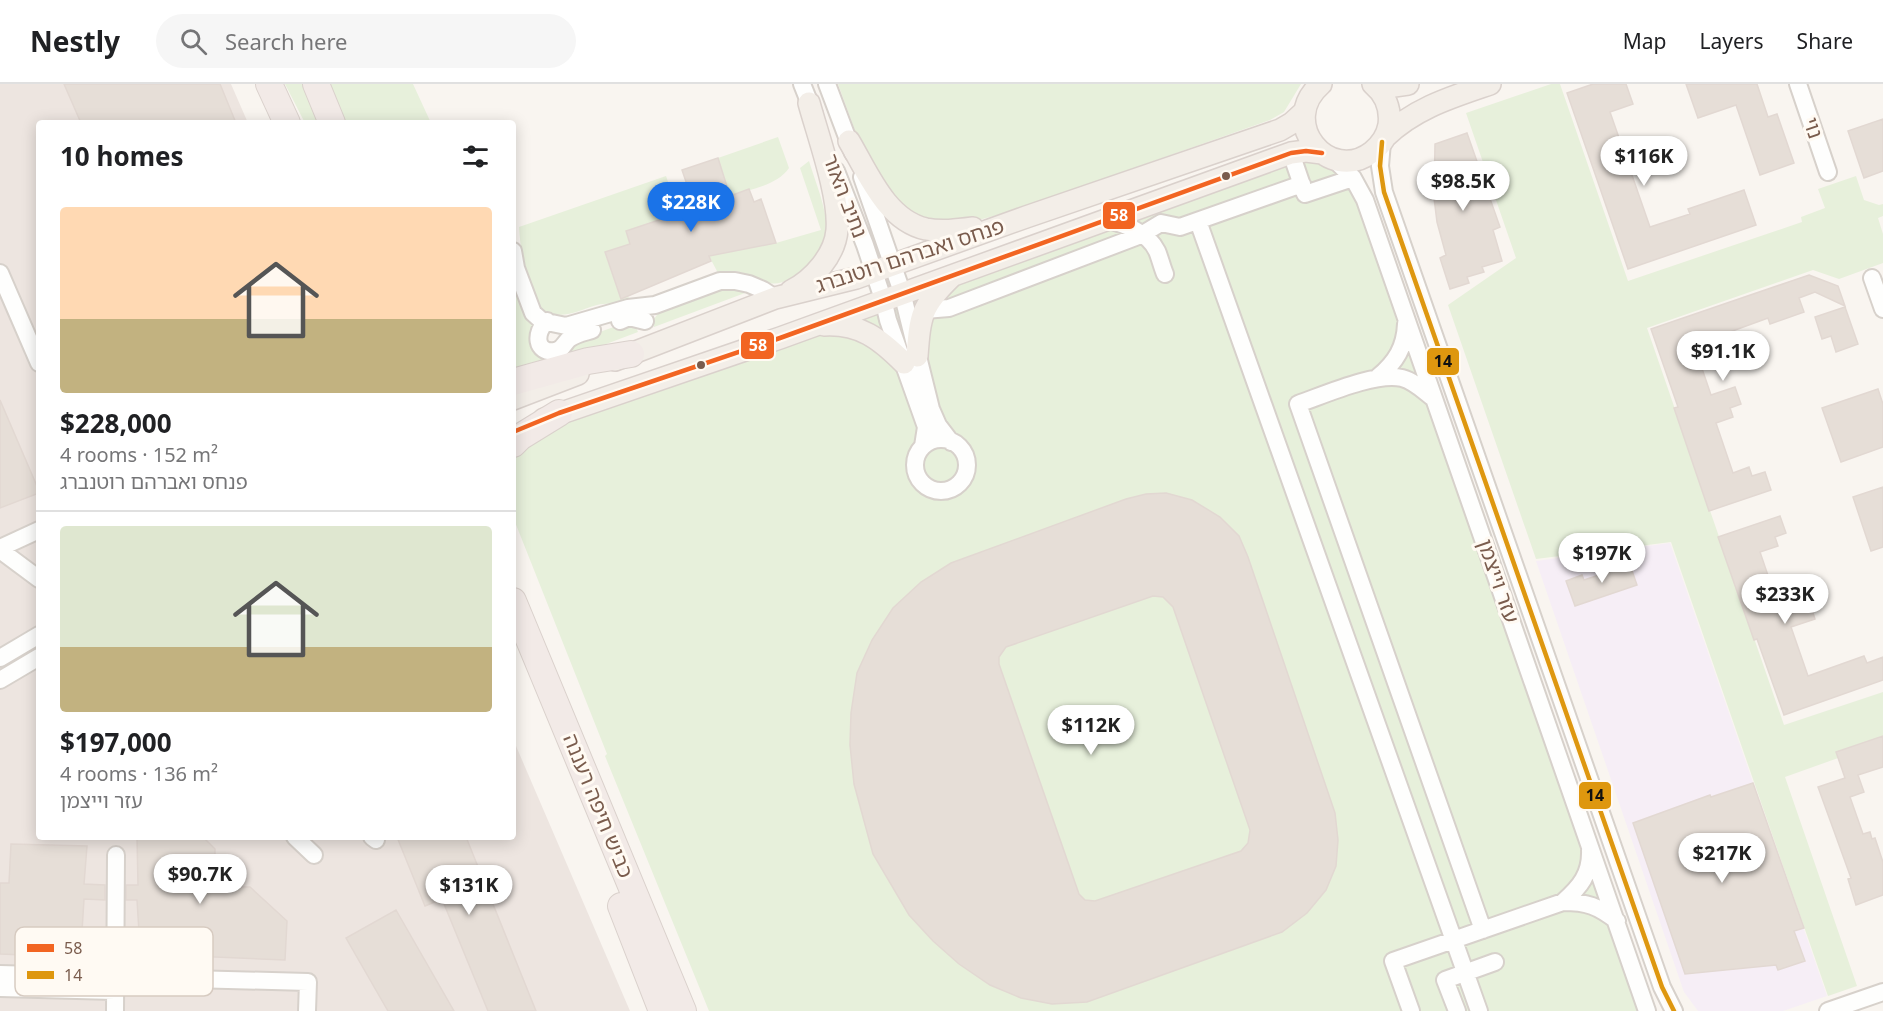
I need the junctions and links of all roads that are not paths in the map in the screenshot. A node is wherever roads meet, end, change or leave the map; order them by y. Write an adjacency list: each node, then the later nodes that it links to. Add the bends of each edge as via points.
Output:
1 (269, 84): 11 (highway)
2 (316, 84): 12 (highway)
3 (827, 84): 14 (street, נתיב האור)
4 (1375, 84): 5 (main road); 13 (main road, via 1389,111)
5 (1408, 84)
6 (1490, 84): 13 (main road, via 1420,111 1397,125)
7 (1798, 84): 17 (street, נוי)
8 (1318, 86): 10 (main road)
9 (806, 93): 28 (street, נתיב האור, via 865,245); 34 (main road, via 835,201 837,231 827,258 813,274)
10 (1304, 112): 16 (main road, via 1312,144); 21 (main road, פנחס ואברהם רוטנברג, via 1280,130)
11 (286, 120)
12 (331, 120)
13 (1383, 140): 16 (main road, פנחס ואברהם רוטנברג, via 1360,158 1347,161); 86 (street, עזר וייצמן, via 1380,166 1384,192 1662,987)
14 (849, 141): 21 (main road, via 881,197 907,221 926,229 948,231); 28 (street, נתיב האור, via 884,238)
15 (1291, 153): 16 (main road, פנחס ואברהם רוטנברג, via 1306,151); 19 (street); 20 (main road, פנחס ואברהם רוטנברג)
16 (1328, 156): 18 (street, עזר וייצמן)
17 (1828, 172)
18 (1353, 178): 19 (street, via 1305,194); 38 (street, עזר וייצמן)
19 (1302, 184): 23 (street)
20 (1182, 191): 22 (main road, פנחס ואברהם רוטנברג); 24 (street)
21 (1026, 217): 28 (main road, פנחס ואברהם רוטנברג)
22 (1105, 219): 25 (street, via 1123,223); 31 (main road, פנחס ואברהם רוטנברג)
23 (1198, 221): 24 (street, via 1180,227); 70 (street)
24 (1161, 223): 25 (street); 26 (street)
25 (1141, 235): 26 (street); 36 (street, via 949,308)
26 (1157, 251): 30 (street)
27 (516, 268): 39 (street, via 530,308 538,318)
28 (882, 268): 33 (street, נתיב האור); 34 (main road, פנחס ואברהם רוטנברג)
29 (0, 273): 42 (street)
30 (1165, 274)
31 (953, 275): 33 (main road, פנחס ואברהם רוטנברג); 36 (main road, via 928,301)
32 (1872, 278): 35 (street)
33 (892, 296): 40 (main road, פנחס ואברהם רוטנברג); 43 (street, נתיב האור, via 888,320)
34 (775, 298): 37 (street, via 749,284 720,282 655,305); 41 (main road, פנחס ואברהם רוטנברג)
35 (1883, 309)
36 (925, 310): 43 (main road)
37 (643, 315): 39 (street, via 628,308 566,326); 39 (street, via 573,336 561,349 551,351 542,347 538,339 539,329); 41 (street)
38 (1407, 320): 44 (street, via 1406,340); 47 (street, עזר וייצמן)
39 (547, 321)
40 (815, 325): 43 (main road, via 838,324 863,331); 48 (main road, פנחס ואברהם רוטנברג)
41 (642, 350): 45 (highway); 46 (main road, פנחס ואברהם רוטנברג)
42 (36, 356)
43 (910, 360): 51 (street, נתיב האור, via 938,425); 52 (street, נתיב האור, via 926,427)
44 (1378, 377): 47 (street, via 1402,378); 69 (street, via 1298,404)
45 (516, 381)
46 (516, 398)
47 (1434, 399): 63 (street, עזר וייצמן)
48 (559, 413): 49 (main road, פנחס ואברהם רוטנברג); 50 (highway)
49 (516, 431)
50 (516, 441)
51 (951, 442): 52 (street, via 940,439); 52 (street, via 964,454 966,468 959,484 947,490 929,488 916,475 916,457)
52 (924, 446)
53 (36, 531): 54 (street)
54 (0, 549): 55 (street)
55 (36, 577)
56 (516, 608): 81 (highway, כביש חיפה רעננה)
57 (36, 637): 59 (street)
58 (516, 649): 80 (highway, כביש חיפה רעננה)
59 (0, 658)
60 (36, 659): 61 (street)
61 (0, 680)
62 (298, 840): 65 (street)
63 (1590, 843): 66 (street, via 1591,863 1586,878); 67 (street, עזר וייצמן)
64 (116, 855): 68 (street)
65 (314, 855)
66 (1563, 902): 67 (street, via 1582,902); 69 (street)
67 (1617, 921): 85 (street, עזר וייצמן)
68 (115, 927)
69 (1483, 930): 70 (street)
70 (1454, 940): 72 (street); 82 (street, via 1393,962)
71 (1495, 963): 72 (street)
72 (1466, 973): 83 (street, via 1445,980); 84 (street)
73 (0, 974): 74 (street)
74 (15, 975)
75 (213, 983): 79 (street, via 308,982)
76 (15, 987): 77 (street)
77 (0, 988)
78 (1883, 992): 87 (street)
79 (307, 1011)
80 (662, 1011)
81 (682, 1011)
82 (1411, 1011)
83 (1457, 1011)
84 (1479, 1011)
85 (1647, 1011)
86 (1674, 1011)
87 (1828, 1011)

